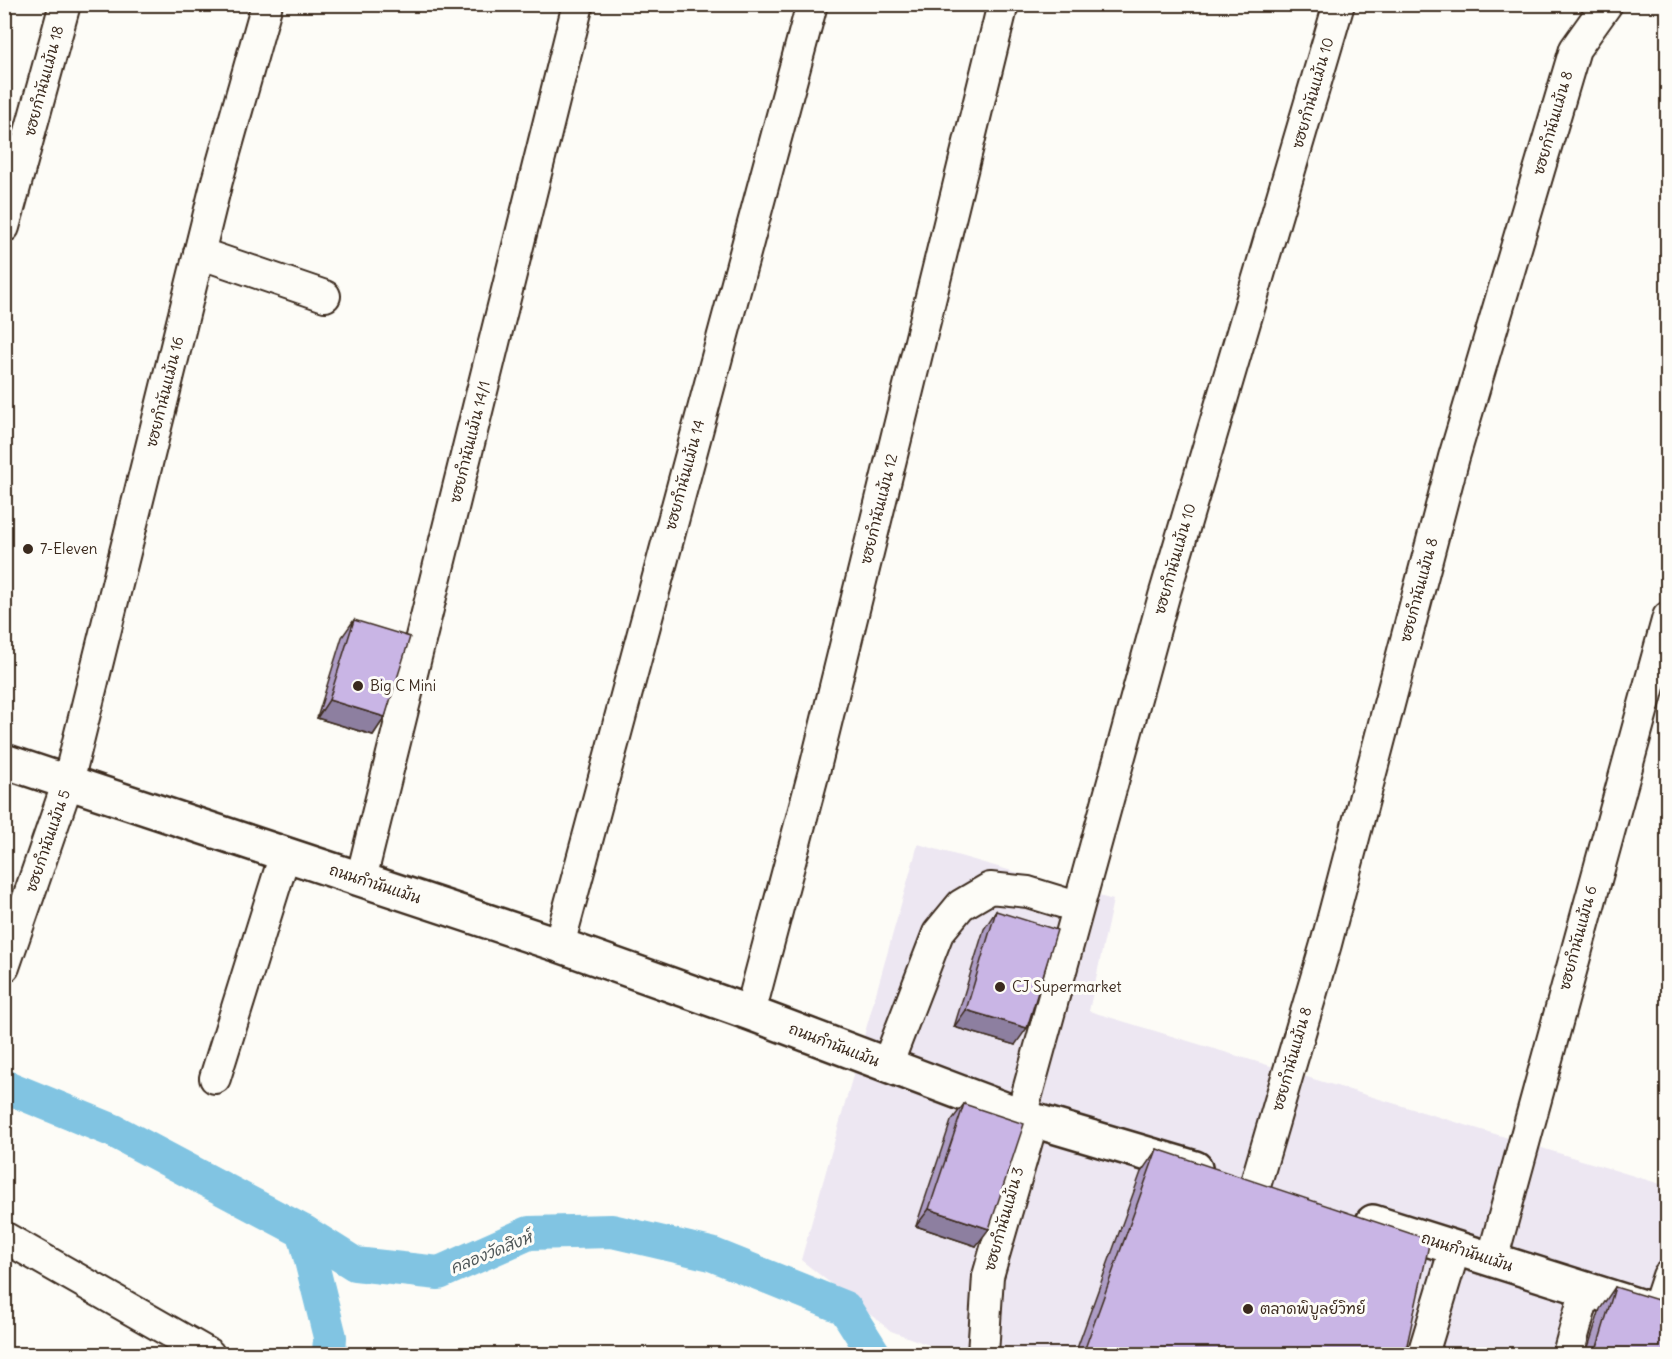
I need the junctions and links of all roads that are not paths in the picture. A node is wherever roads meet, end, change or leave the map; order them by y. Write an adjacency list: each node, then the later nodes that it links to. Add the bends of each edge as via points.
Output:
1 (65, 4): 8 (street, ซฮยกำนันแม้น 18)
2 (267, 4): 9 (street, ซฮยกำนันแม้น 16)
3 (578, 4): 15 (street, ซฮยกำนันแม้น 14/1)
4 (812, 4): 17 (street, ซฮยกำนันแม้น 14)
5 (1003, 4): 19 (street, ซฮยกำนันแม้น 12)
6 (1339, 4): 16 (street, ซฮยกำนันแม้น 10, via 1164,596)
7 (1607, 4): 23 (street, ซฮยกำนันแม้น 8, via 1575,49 1454,457 1326,944)
8 (4, 227)
9 (199, 253): 10 (street); 13 (street, ซฮยกำนันแม้น 16)
10 (325, 296)
11 (1668, 617): 28 (street, ซฮยกำนันแม้น 6)
12 (4, 761): 13 (street, ถนนกำนันแม้น)
13 (68, 782): 14 (street, ถนนกำนันแม้น); 18 (street, ซฮยกำนันแม้น 5)
14 (285, 854): 15 (street, ถนนกำนันแม้น); 21 (street)
15 (361, 879): 17 (street, ถนนกำนันแม้น)
16 (1077, 907): 20 (street, via 1028,892 990,888 961,904 938,933); 22 (street, ซฮยกำนันแม้น 10)
17 (559, 945): 19 (street, ถนนกำนันแม้น)
18 (4, 967)
19 (750, 1013): 20 (street, ถนนกำนันแม้น)
20 (887, 1065): 22 (street, ถนนกำนันแม้น)
21 (215, 1078)
22 (1027, 1118): 23 (street, ถนนกำนันแม้น); 33 (street, ซฮยกำนันแม้น 3, via 988,1276)
23 (1254, 1186): 24 (street, ถนนกำนันแม้น)
24 (1288, 1196)
25 (1344, 1213): 27 (street, ถนนกำนันแม้น)
26 (4, 1237): 32 (street)
27 (1455, 1248): 28 (street, ถนนกำนันแม้น); 34 (street)
28 (1492, 1260): 30 (street, ถนนกำนันแม้น)
29 (1668, 1276): 31 (street)
30 (1586, 1289): 31 (street, ถนนกำนันแม้น); 35 (street)
31 (1662, 1314)
32 (209, 1354)
33 (983, 1354)
34 (1422, 1354)
35 (1568, 1354)

